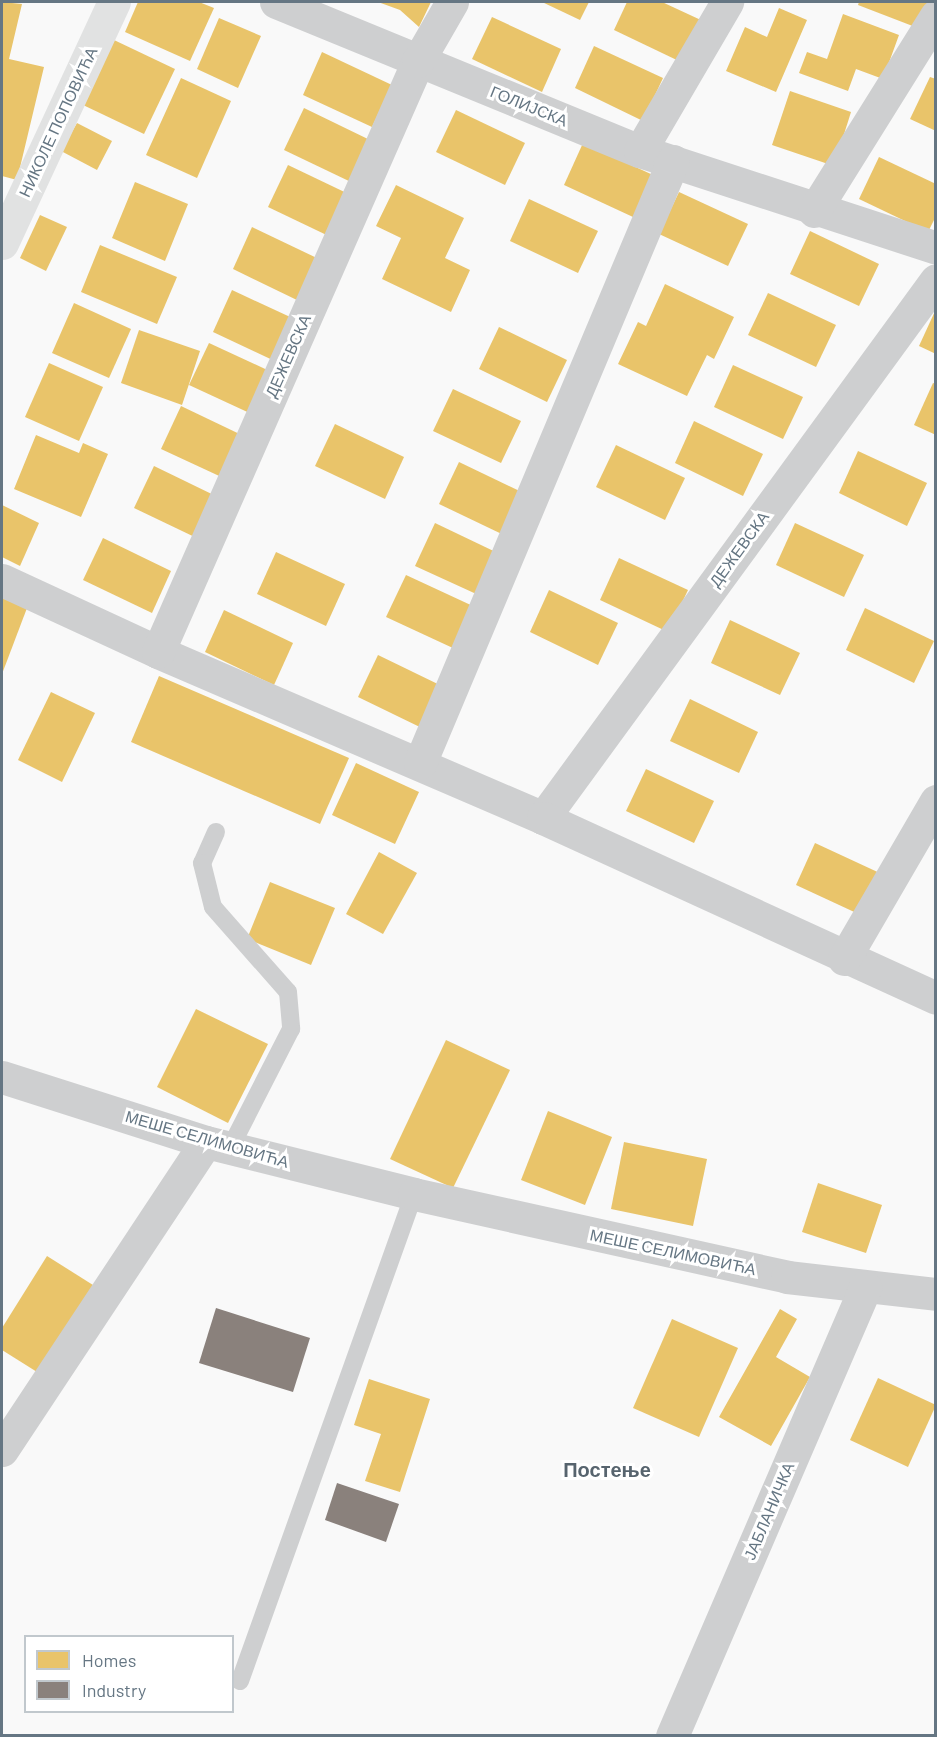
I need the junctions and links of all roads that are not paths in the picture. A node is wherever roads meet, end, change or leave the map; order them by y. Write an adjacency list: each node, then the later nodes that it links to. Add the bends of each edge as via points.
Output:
1 (114, 2): 10 (main road, НИКОЛЕ ПОПОВИЋА)
2 (452, 2): 6 (street)
3 (727, 2): 7 (street)
4 (288, 4): 6 (street, ГОЛИЈСКА)
5 (936, 16): 9 (street)
6 (418, 61): 7 (street, ГОЛИЈСКА); 14 (street, ДЕЖЕВСКА)
7 (640, 151): 8 (street, ГОЛИЈСКА)
8 (673, 161): 9 (street, ГОЛИЈСКА); 15 (street)
9 (814, 211): 11 (street, ГОЛИЈСКА)
10 (2, 243)
11 (936, 248)
12 (936, 280): 17 (street, ДЕЖЕВСКА)
13 (2, 580): 14 (street)
14 (158, 652): 15 (street)
15 (420, 763): 17 (street)
16 (936, 801): 19 (street)
17 (543, 818): 19 (street)
18 (216, 832): 22 (lane, via 202,863 213,907 288,992 291,1029)
19 (844, 959): 20 (street)
20 (936, 998)
21 (2, 1077): 22 (street, МЕШЕ СЕЛИМОВИЋА)
22 (218, 1145): 23 (street, МЕШЕ СЕЛИМОВИЋА); 26 (street)
23 (414, 1194): 24 (street, МЕШЕ СЕЛИМОВИЋА, via 787,1276); 27 (lane)
24 (865, 1287): 25 (street, МЕШЕ СЕЛИМОВИЋА); 28 (street, ЈАБЛАНИЧКА)
25 (936, 1294)
26 (2, 1450)
27 (240, 1681)
28 (672, 1736)

